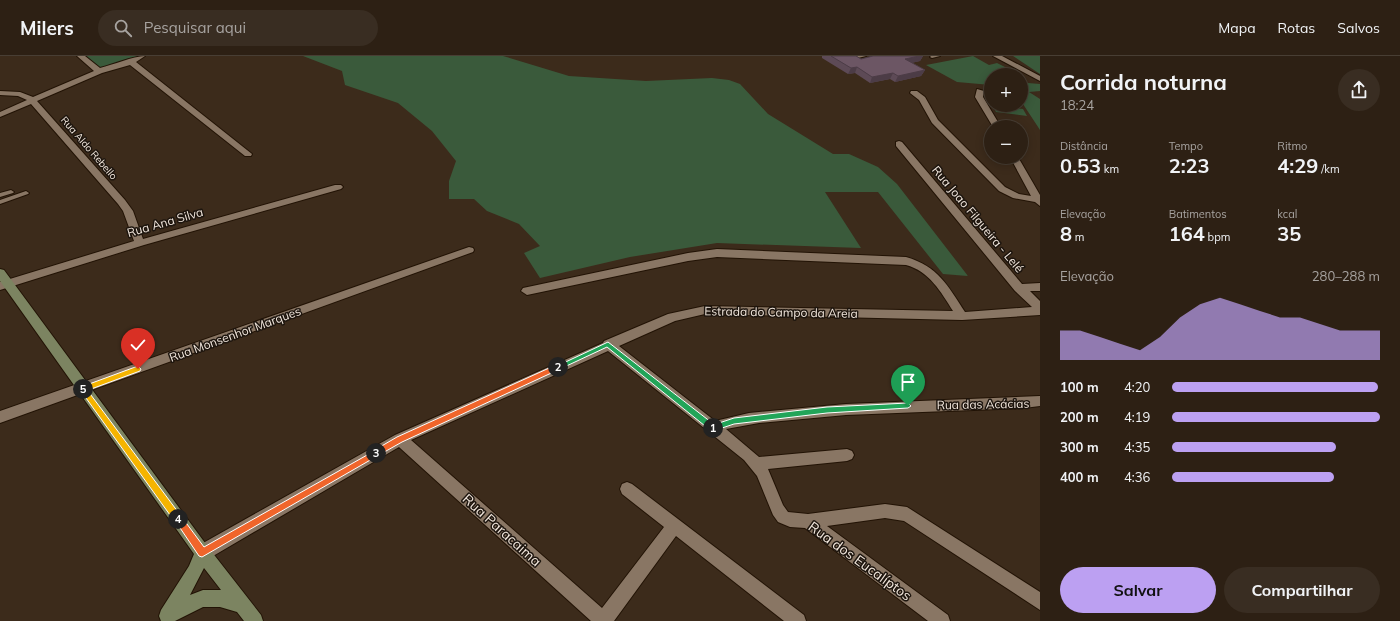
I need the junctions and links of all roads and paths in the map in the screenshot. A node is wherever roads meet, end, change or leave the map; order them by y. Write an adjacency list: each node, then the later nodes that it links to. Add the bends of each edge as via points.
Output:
1 (81, 56): 9 (street)
2 (141, 56): 8 (street)
3 (864, 56): 7 (lane)
4 (938, 56): 6 (lane)
5 (997, 56): 10 (street)
6 (932, 58)
7 (849, 59)
8 (131, 62): 9 (street); 18 (street)
9 (99, 71): 14 (street)
10 (1040, 79)
11 (980, 91): 16 (street, via 979,97)
12 (0, 93): 14 (street, Rua Aldo Rebello, via 20,94)
13 (914, 93): 24 (street, via 922,99 935,121 1002,189 1016,196)
14 (32, 100): 15 (street); 26 (street, Rua Aldo Rebello, via 122,202)
15 (0, 115)
16 (993, 120)
17 (899, 144): 31 (street, Rua Joao Filgueira - Lelé)
18 (248, 154)
19 (1018, 164): 24 (street)
20 (338, 187): 26 (street, Rua Ana Silva)
21 (11, 192): 23 (lane)
22 (26, 193): 25 (lane)
23 (0, 195)
24 (1039, 201)
25 (0, 202)
26 (140, 243): 29 (street, Rua Ana Silva)
27 (469, 250): 36 (street, Rua Monsenhor Marques)
28 (0, 273): 29 (street)
29 (4, 285): 36 (street)
30 (1040, 287): 31 (street)
31 (1019, 288): 33 (street, Rua Joao Filgueira - Lelé)
32 (527, 291): 34 (street, via 717,253 906,261 916,262 931,272)
33 (1040, 310): 34 (street, Estrada do Campo da Areia)
34 (962, 316): 35 (street, Estrada do Campo da Areia, via 706,310 672,316)
35 (608, 344): 39 (street, Rua dos Eucalíptos); 40 (street, Estrada do Campo da Areia)
36 (83, 389): 38 (street, Rua Monsenhor Marques); 46 (street)
37 (1040, 401): 39 (street, Rua das Acácias, via 827,410 734,421)
38 (0, 417)
39 (713, 428): 42 (street, Rua dos Eucalíptos)
40 (400, 439): 46 (street, Estrada do Campo da Areia); 51 (street, Rua Paracaima)
41 (847, 454): 42 (street)
42 (756, 464): 44 (street, Rua dos Eucalíptos, via 783,517)
43 (627, 489): 45 (street)
44 (808, 521): 47 (street, via 885,511 908,514); 53 (street, Rua dos Eucalíptos)
45 (674, 526): 51 (street, Rua Paracaima); 52 (street)
46 (202, 553): 48 (street); 49 (street, via 195,571)
47 (1040, 602)
48 (243, 605): 49 (street, via 213,596 192,603); 50 (street)
49 (166, 619)
50 (255, 621)
51 (604, 621)
52 (798, 621)
53 (942, 621)

